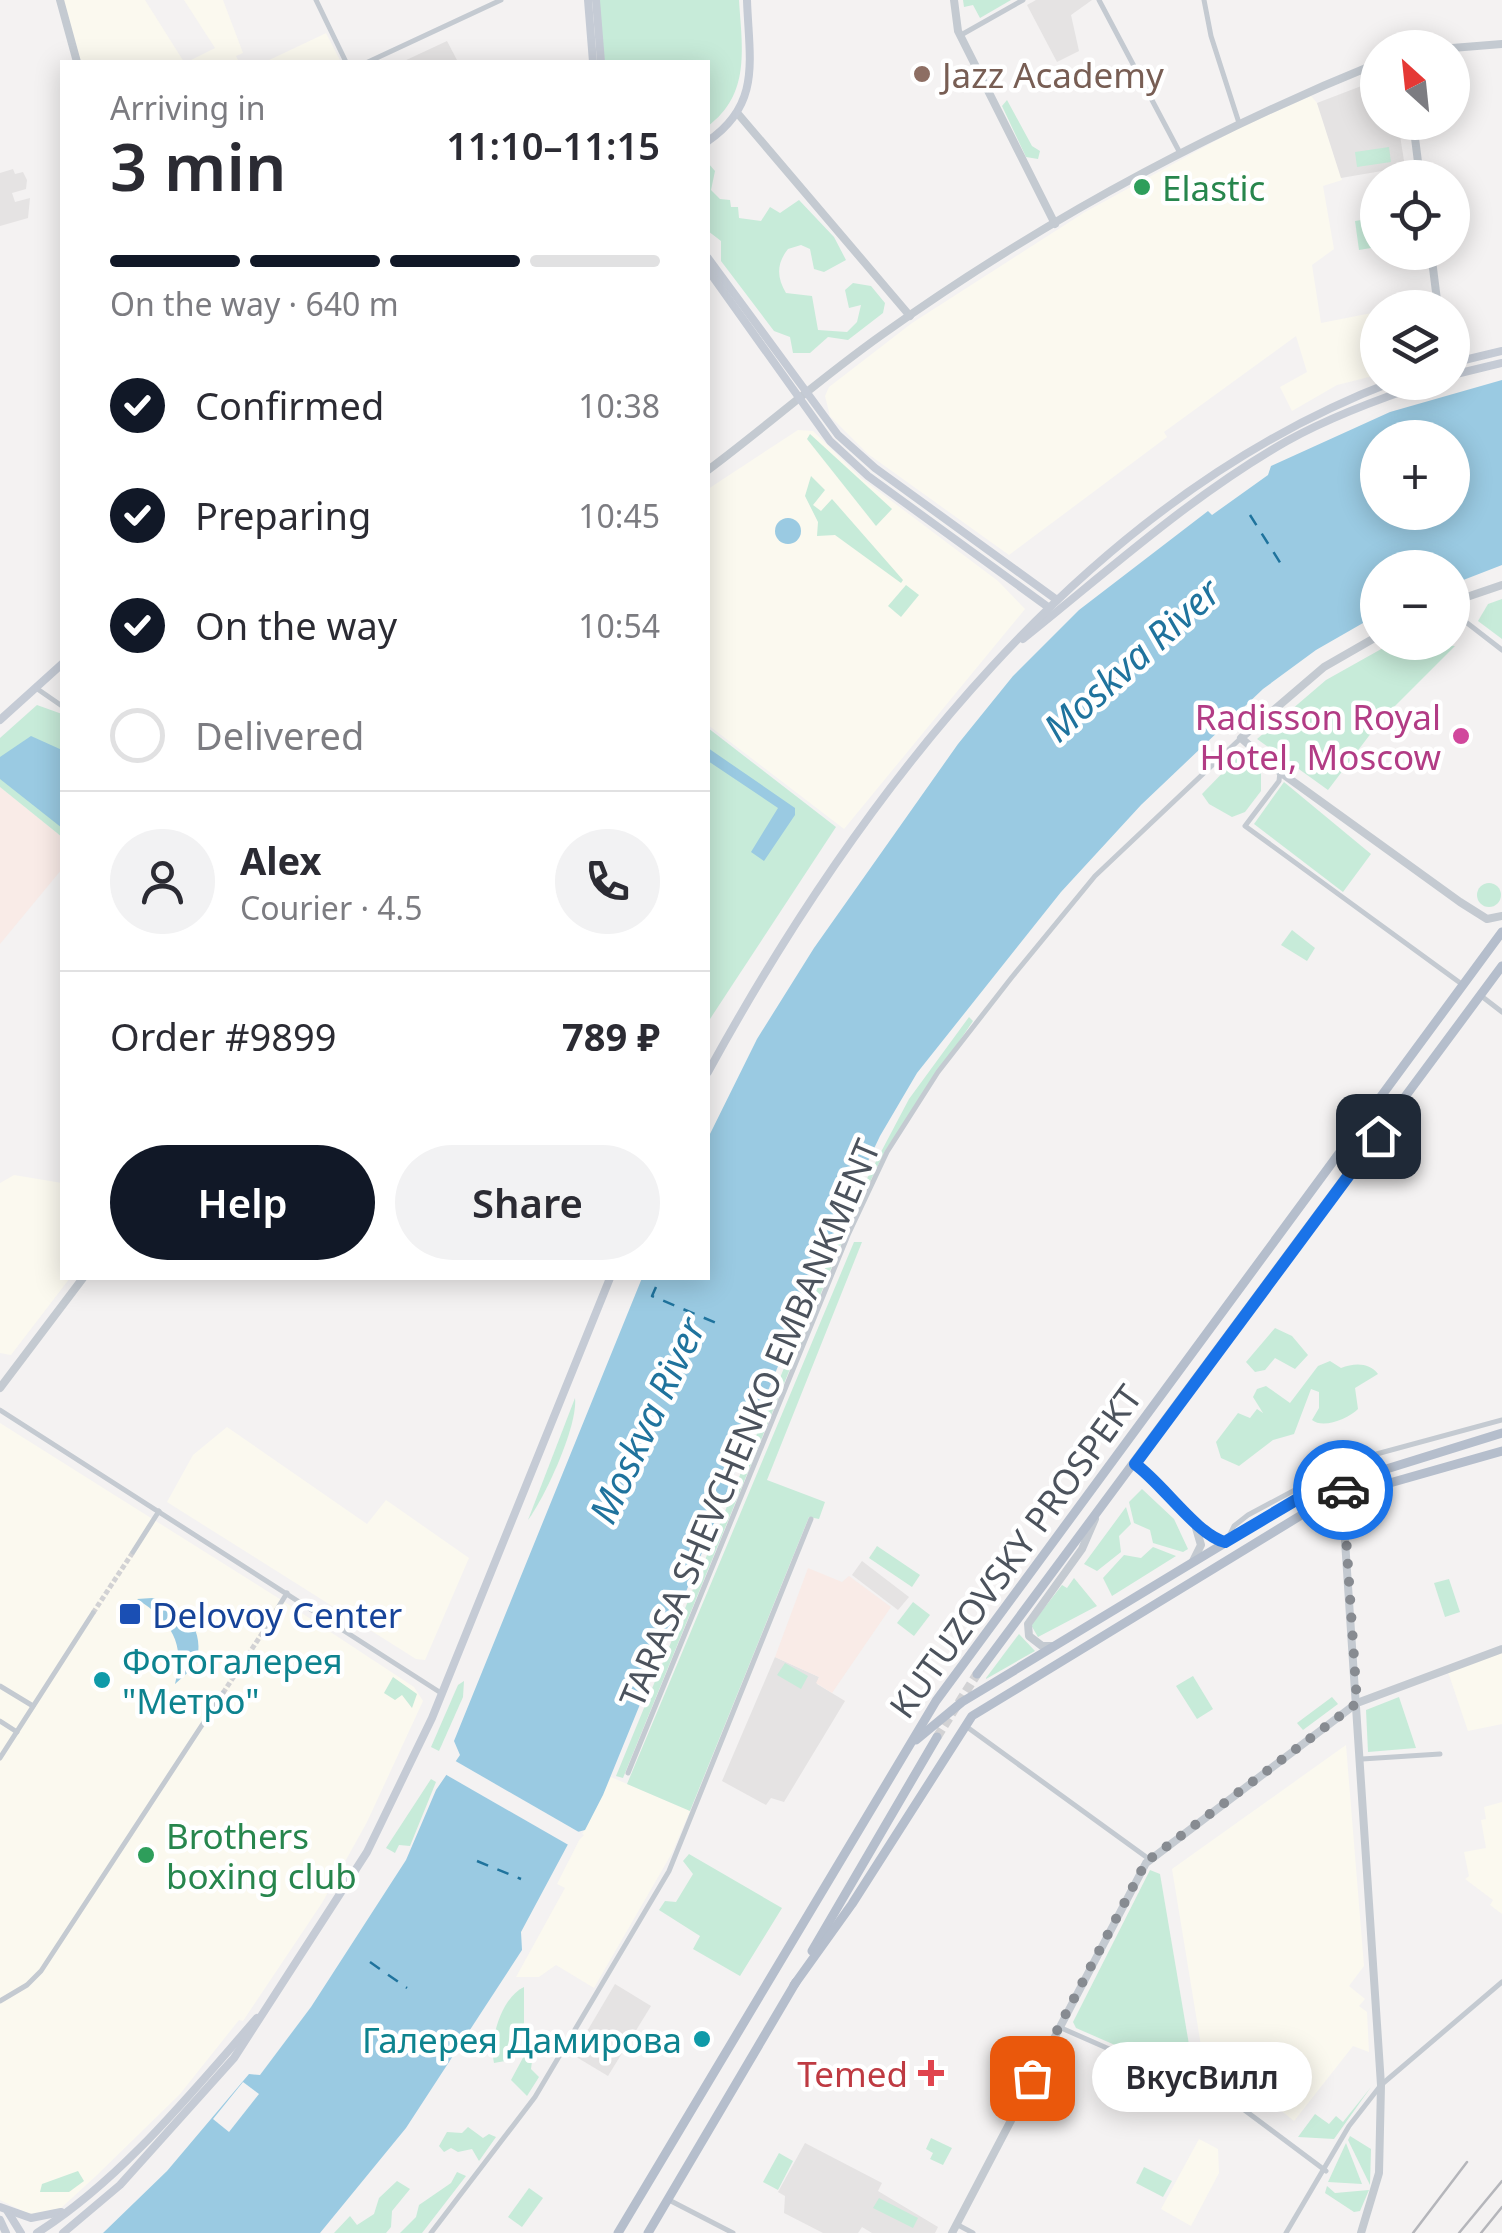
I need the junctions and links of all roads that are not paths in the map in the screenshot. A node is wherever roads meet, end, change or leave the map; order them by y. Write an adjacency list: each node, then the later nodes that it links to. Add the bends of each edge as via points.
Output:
1 (60, 0): 14 (street)
2 (316, 0): 15 (street)
3 (501, 0): 16 (street)
4 (588, 0): 17 (main road)
5 (596, 0): 18 (main road)
6 (746, 0): 20 (main road, via 748,78)
7 (954, 0): 11 (street)
8 (1024, 0): 11 (street)
9 (1099, 0): 23 (street)
10 (1204, 0): 21 (street)
11 (962, 35): 24 (street)
12 (1502, 44): 13 (street)
13 (1470, 47)
14 (77, 60)
15 (345, 60)
16 (372, 60)
17 (593, 60)
18 (600, 60)
19 (1360, 71): 21 (street)
20 (739, 115): 22 (main road); 27 (street)
21 (1238, 124): 23 (street)
22 (710, 139)
23 (1180, 153): 24 (street)
24 (1054, 224): 27 (street)
25 (710, 261): 33 (main road)
26 (710, 273): 33 (main road)
27 (910, 316): 33 (street)
28 (1502, 352): 29 (main road)
29 (1470, 359)
30 (1502, 363): 31 (main road)
31 (1470, 371)
32 (1360, 395): 38 (main road, via 1257,445)
33 (804, 397): 35 (street); 38 (main road, via 875,468); 40 (main road, via 830,441 868,476)
34 (1381, 400): 39 (main road, via 1287,441)
35 (710, 468)
36 (1502, 586): 37 (street)
37 (1470, 596)
38 (1055, 598): 39 (main road); 40 (main road)
39 (1064, 605): 41 (main road)
40 (1048, 606): 41 (main road); 45 (main road)
41 (1056, 612): 45 (main road)
42 (1470, 625): 44 (street)
43 (1360, 646): 50 (street, via 1324,667)
44 (1502, 650)
45 (1000, 658): 58 (main road, via 886,798)
46 (60, 666): 47 (main road)
47 (36, 688): 48 (street); 49 (main road)
48 (60, 705)
49 (0, 720)
50 (1241, 738): 51 (street); 95 (street, TARASA SHEVCHENKO EMBANKMENT, via 1095,876 938,1072 888,1152)
51 (1280, 772): 52 (street, via 1482,917); 55 (street, via 1244,826)
52 (1502, 916)
53 (1502, 932): 55 (main road, KUTUZOVSKY PROSPEKT)
54 (1502, 966): 56 (main road, KUTUZOVSKY PROSPEKT)
55 (1464, 985): 94 (main road, KUTUZOVSKY PROSPEKT, via 979,1640)
56 (1480, 995): 57 (street); 66 (main road, KUTUZOVSKY PROSPEKT)
57 (1502, 1012)
58 (710, 1068)
59 (81, 1280): 61 (street)
60 (609, 1280): 84 (main road)
61 (0, 1388)
62 (0, 1410): 70 (street)
63 (1502, 1420): 73 (street, via 1346,1462 1248,1515)
64 (1502, 1433): 67 (main road)
65 (1502, 1451): 68 (main road)
66 (1135, 1464): 69 (main road, KUTUZOVSKY PROSPEKT); 72 (street)
67 (1341, 1480): 68 (street); 73 (main road)
68 (1344, 1496): 85 (street); 88 (main road, via 1031,1678)
69 (1099, 1510): 79 (street, via 1082,1548 1028,1624 1029,1636 1042,1646); 81 (main road, KUTUZOVSKY PROSPEKT)
70 (159, 1511): 74 (street); 76 (street)
71 (811, 1519): 113 (street, via 679,1853 561,2056)
72 (1191, 1519): 73 (street); 75 (street, via 1201,1545)
73 (1226, 1541): 75 (main road)
74 (132, 1552)
75 (1190, 1565): 79 (main road)
76 (287, 1593): 78 (street); 84 (street)
77 (93, 1613): 86 (street)
78 (265, 1629)
79 (1062, 1643): 94 (main road, via 936,1720)
80 (1502, 1650): 85 (street)
81 (977, 1674)
82 (0, 1686): 86 (street)
83 (223, 1693): 100 (street, via 42,1970)
84 (441, 1693): 99 (main road, via 367,1852)
85 (1357, 1703): 93 (street); 96 (street)
86 (33, 1706): 89 (street)
87 (0, 1721): 89 (street)
88 (964, 1725): 96 (street); 98 (main road)
89 (17, 1732): 92 (street)
90 (937, 1738): 98 (main road, KUTUZOVSKY PROSPEKT)
91 (1440, 1754): 93 (street)
92 (0, 1758)
93 (1362, 1758): 102 (street)
94 (896, 1763): 114 (main road, KUTUZOVSKY PROSPEKT)
95 (628, 1773)
96 (1149, 1860): 101 (street)
97 (1502, 1982): 102 (street)
98 (794, 1985): 105 (main road, KUTUZOVSKY PROSPEKT)
99 (273, 2000): 104 (main road, via 162,2124); 112 (main road, via 178,2124)
100 (0, 2001)
101 (1059, 2027): 103 (street, via 1239,2106); 108 (street)
102 (1381, 2085): 103 (street); 119 (street, via 1379,2173)
103 (1326, 2171): 118 (street)
104 (82, 2199): 106 (main road, via 38,2218); 111 (main road)
105 (667, 2199): 115 (main road, KUTUZOVSKY PROSPEKT); 116 (street)
106 (0, 2207): 110 (main road)
107 (0, 2220): 109 (main road)
108 (954, 2229): 117 (street)
109 (6, 2233)
110 (21, 2233)
111 (37, 2233)
112 (64, 2233)
113 (432, 2233)
114 (618, 2233)
115 (648, 2233)
116 (733, 2233)
117 (972, 2233)
118 (1286, 2233)
119 (1361, 2233)

